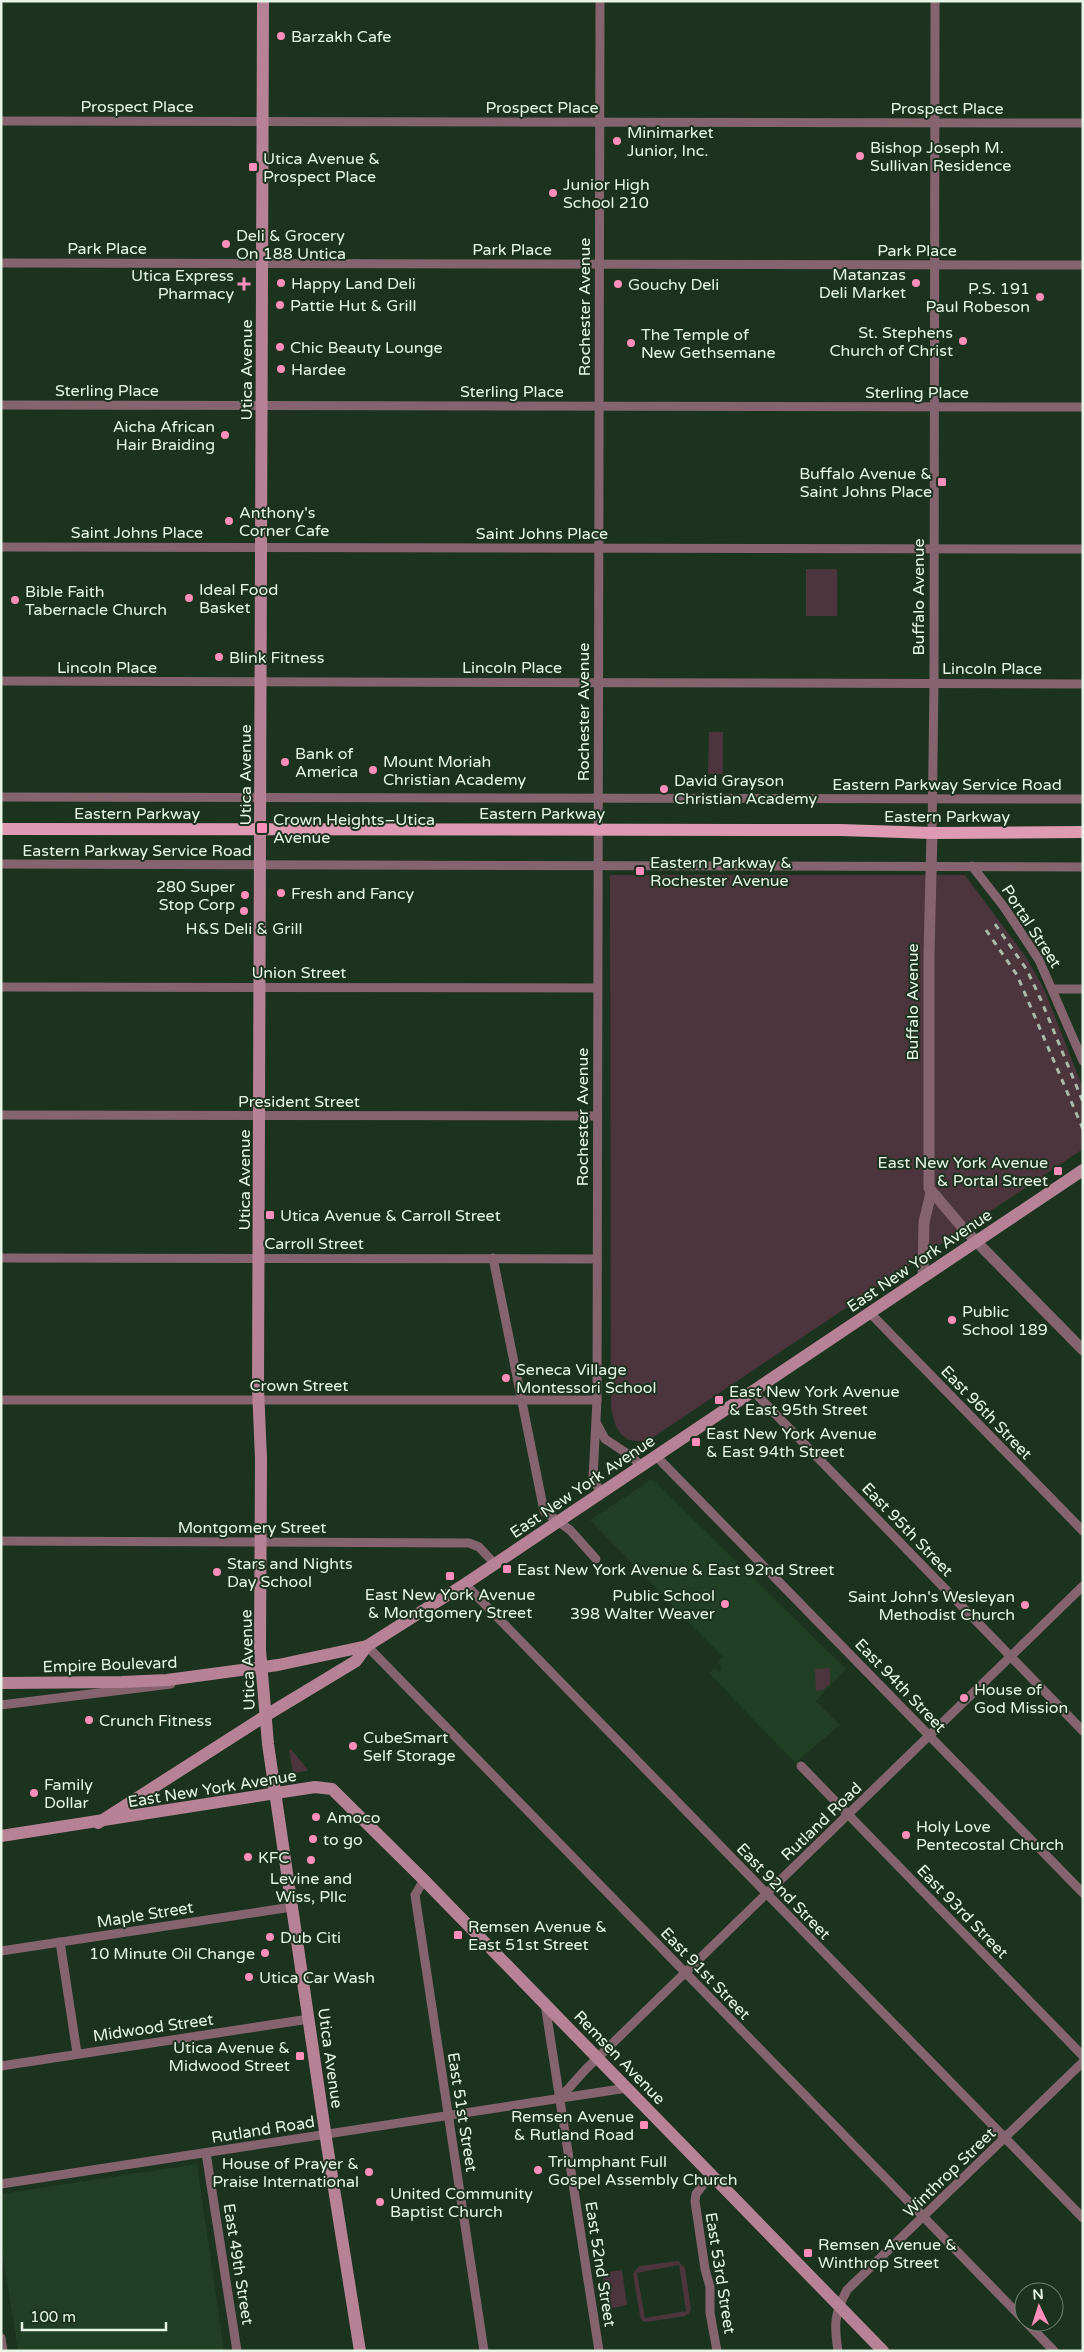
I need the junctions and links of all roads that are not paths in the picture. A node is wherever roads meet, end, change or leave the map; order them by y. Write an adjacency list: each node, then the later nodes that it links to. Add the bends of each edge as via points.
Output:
1 (263, 1): 5 (main road, Utica Avenue)
2 (600, 1): 6 (street, Rochester Avenue)
3 (935, 1): 7 (street, Buffalo Avenue)
4 (1, 121): 5 (street, Prospect Place)
5 (263, 121): 6 (street, Prospect Place); 10 (main road, Utica Avenue)
6 (599, 122): 7 (street, Prospect Place); 11 (street, Rochester Avenue)
7 (935, 122): 8 (street, Prospect Place); 12 (street, Buffalo Avenue)
8 (1083, 123)
9 (1, 263): 10 (street, Park Place)
10 (262, 264): 11 (street, Park Place); 15 (main road, Utica Avenue)
11 (599, 264): 12 (street, Park Place); 16 (street, Rochester Avenue)
12 (935, 265): 13 (street, Park Place); 17 (street, Buffalo Avenue)
13 (1083, 265)
14 (1, 405): 15 (street, Sterling Place)
15 (262, 405): 16 (street, Sterling Place); 20 (main road, Utica Avenue)
16 (598, 406): 17 (street, Sterling Place); 21 (street, Rochester Avenue)
17 (935, 407): 18 (street, Sterling Place); 22 (street, Buffalo Avenue)
18 (1083, 407)
19 (1, 547): 20 (street, Saint Johns Place)
20 (262, 548): 21 (street, Saint Johns Place); 25 (main road, Utica Avenue)
21 (598, 548): 22 (street, Saint Johns Place); 26 (street, Rochester Avenue)
22 (934, 549): 23 (street, Saint Johns Place); 27 (street, Buffalo Avenue)
23 (1083, 549)
24 (1, 682): 25 (street, Lincoln Place)
25 (262, 682): 26 (street, Lincoln Place); 31 (main road, Utica Avenue)
26 (598, 682): 27 (street, Lincoln Place); 30 (street, Rochester Avenue)
27 (934, 683): 28 (street, Lincoln Place); 32 (street, Buffalo Avenue)
28 (1083, 684)
29 (1, 797): 31 (street, Eastern Parkway Service Road)
30 (598, 797): 31 (street, Eastern Parkway Service Road); 32 (street, Eastern Parkway Service Road); 36 (street, Rochester Avenue)
31 (261, 798): 35 (main road, Utica Avenue)
32 (933, 799): 33 (street, Eastern Parkway Service Road); 38 (street, Buffalo Avenue)
33 (1083, 800)
34 (1, 829): 35 (main road, Eastern Parkway)
35 (261, 830): 36 (main road, Eastern Parkway); 40 (main road, Utica Avenue)
36 (598, 830): 38 (main road, Eastern Parkway); 41 (street, Rochester Avenue)
37 (1083, 832): 38 (main road, Eastern Parkway)
38 (932, 833): 42 (street, Buffalo Avenue)
39 (1, 864): 40 (street, Eastern Parkway Service Road)
40 (261, 865): 41 (street, Eastern Parkway Service Road); 46 (main road, Utica Avenue)
41 (598, 866): 42 (street, Eastern Parkway Service Road); 47 (street, Rochester Avenue)
42 (931, 866): 43 (street, Eastern Parkway Service Road); 55 (street, Buffalo Avenue, via 928,1162)
43 (972, 866): 44 (street, Eastern Parkway Service Road); 48 (street, Portal Street, via 1020,930)
44 (1083, 866)
45 (1, 987): 46 (street, Union Street)
46 (261, 987): 47 (street, Union Street); 52 (main road, Utica Avenue)
47 (597, 988): 53 (street, Rochester Avenue)
48 (1053, 988): 49 (street); 50 (street, Portal Street)
49 (1083, 988)
50 (1083, 1061)
51 (1, 1116): 52 (street, President Street)
52 (261, 1116): 53 (street, President Street); 58 (main road, Utica Avenue)
53 (596, 1116): 60 (street, Rochester Avenue)
54 (1083, 1170): 56 (main road, East New York Avenue)
55 (931, 1193): 56 (street); 61 (street, Buffalo Avenue, via 924,1222)
56 (977, 1241): 61 (main road, East New York Avenue); 63 (street)
57 (1, 1258): 58 (street, Carroll Street)
58 (260, 1258): 59 (street, Carroll Street); 66 (main road, Utica Avenue)
59 (493, 1258): 60 (street, Carroll Street); 67 (street)
60 (598, 1259): 68 (street, Rochester Avenue)
61 (924, 1277): 62 (main road, East New York Avenue)
62 (870, 1312): 64 (main road, East New York Avenue); 74 (street, East 96th Street)
63 (1083, 1350)
64 (753, 1391): 70 (main road, East New York Avenue); 82 (street, East 95th Street)
65 (1, 1400): 66 (street, Crown Street)
66 (259, 1400): 67 (street, Crown Street); 76 (main road, Utica Avenue)
67 (521, 1400): 68 (street, Crown Street); 73 (street, via 544,1511)
68 (597, 1400): 69 (street, Rochester Avenue)
69 (597, 1423): 71 (street, via 605,1439); 72 (street, Rochester Avenue, via 593,1478)
70 (656, 1456): 71 (main road, East New York Avenue); 89 (street, East 94th Street)
71 (641, 1466): 72 (main road, East New York Avenue)
72 (601, 1493): 73 (main road, East New York Avenue)
73 (558, 1522): 77 (street, via 570,1530); 78 (main road, East New York Avenue)
74 (1083, 1531)
75 (1, 1542): 76 (street, Montgomery Street)
76 (260, 1542): 78 (street, Montgomery Street, via 469,1543 479,1547); 83 (main road, Utica Avenue)
77 (596, 1559)
78 (495, 1564): 79 (main road, East New York Avenue)
79 (465, 1584): 81 (main road, East New York Avenue); 98 (street, East 92nd Street)
80 (1083, 1586): 82 (street, Rutland Road)
81 (367, 1646): 83 (main road, Empire Boulevard); 87 (main road, East New York Avenue, via 356,1661); 102 (street, East 91st Street)
82 (1010, 1657): 88 (street, East 95th Street); 89 (street, Rutland Road)
83 (261, 1667): 84 (main road, Empire Boulevard); 87 (main road, Utica Avenue)
84 (186, 1677): 85 (main road, Empire Boulevard, via 122,1682); 86 (street, via 176,1684 154,1688)
85 (1, 1683)
86 (1, 1705)
87 (265, 1716): 92 (main road, Utica Avenue); 94 (main road, East New York Avenue)
88 (1083, 1731)
89 (929, 1736): 93 (street, Rutland Road); 97 (street, East 94th Street)
90 (801, 1766): 93 (street, East 93rd Street)
91 (332, 1789): 92 (main road, East New York Avenue, via 315,1787); 96 (main road, Remsen Avenue)
92 (276, 1794): 94 (main road, East New York Avenue); 99 (main road, Utica Avenue)
93 (848, 1815): 98 (street, Rutland Road); 106 (street, East 93rd Street)
94 (98, 1822): 95 (main road, East New York Avenue)
95 (1, 1836)
96 (424, 1880): 103 (main road, Remsen Avenue); 112 (street, East 51st Street, via 415,1896)
97 (1083, 1893)
98 (767, 1895): 102 (street, Rutland Road); 114 (street, East 92nd Street)
99 (292, 1907): 100 (street, Maple Street); 104 (main road, Utica Avenue)
100 (60, 1942): 101 (street, Maple Street); 105 (street)
101 (1, 1951)
102 (686, 1974): 107 (street, Rutland Road); 118 (street, East 91st Street)
103 (545, 2004): 107 (main road, Remsen Avenue); 111 (street, East 52nd Street)
104 (309, 2019): 105 (street, Midwood Street); 113 (main road, Utica Avenue)
105 (77, 2053): 109 (street, Midwood Street)
106 (1083, 2056)
107 (598, 2058): 110 (main road, Remsen Avenue); 111 (street, Rutland Road)
108 (1083, 2062): 114 (street, Winthrop Street)
109 (1, 2066)
110 (627, 2088): 111 (street, Rutland Road); 116 (main road, Remsen Avenue)
111 (560, 2098): 112 (street, Rutland Road); 128 (street, East 52nd Street)
112 (448, 2116): 113 (street, Rutland Road); 127 (street, East 51st Street)
113 (326, 2134): 115 (street, Rutland Road); 126 (main road, Utica Avenue)
114 (1005, 2138): 118 (street, Winthrop Street); 119 (street, East 92nd Street)
115 (206, 2153): 117 (street, Rutland Road); 125 (street, East 49th Street)
116 (711, 2174): 120 (main road, Remsen Avenue); 129 (street, East 53rd Street, via 696,2194 695,2202)
117 (1, 2184)
118 (924, 2217): 120 (street, Winthrop Street, via 847,2290); 121 (street, East 91st Street)
119 (1083, 2218)
120 (839, 2305): 130 (street, via 834,2324); 131 (main road, Remsen Avenue)
121 (1014, 2310)
122 (1036, 2332): 132 (street, East 91st Street)
123 (1, 2338): 124 (street)
124 (3, 2351)
125 (237, 2351)
126 (360, 2351)
127 (484, 2351)
128 (599, 2351)
129 (717, 2351)
130 (838, 2351)
131 (883, 2351)
132 (1054, 2351)

